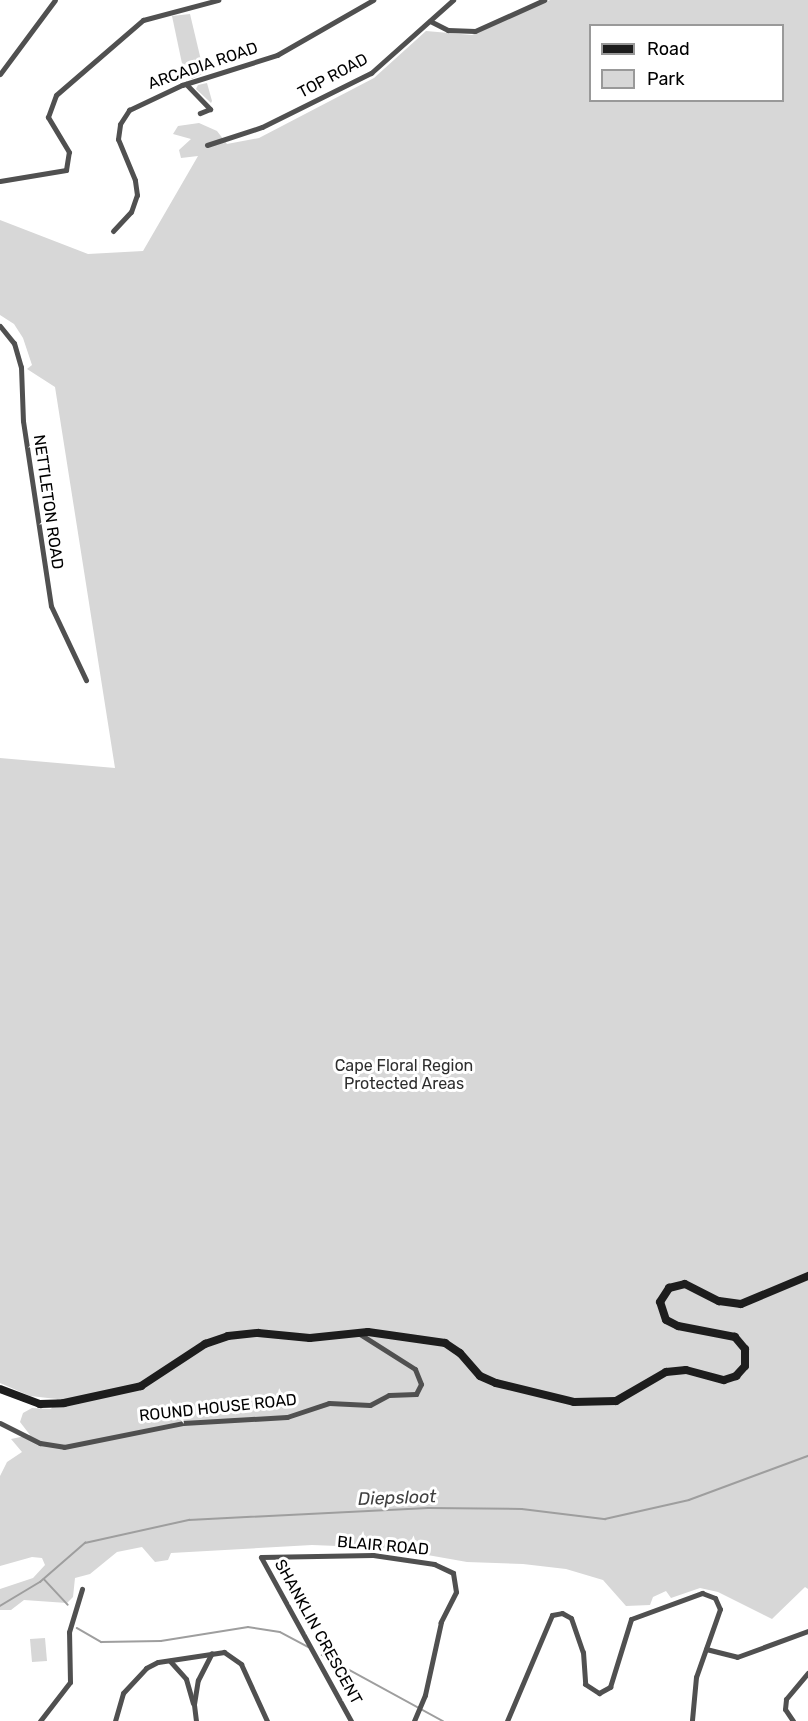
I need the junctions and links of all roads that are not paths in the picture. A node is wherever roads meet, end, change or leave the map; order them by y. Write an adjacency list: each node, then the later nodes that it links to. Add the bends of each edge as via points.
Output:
1 (55, 0): 7 (street)
2 (218, 0): 11 (street, via 197,8 160,13 134,27 52,100 48,117 69,151 67,169)
3 (373, 0): 8 (street, ARCADIA ROAD, via 277,55)
4 (453, 0): 6 (street, TOP ROAD)
5 (544, 0): 6 (street, via 475,31 448,30)
6 (430, 21): 10 (street, TOP ROAD, via 368,74 255,130)
7 (0, 74)
8 (186, 84): 9 (street, via 210,109); 12 (street, ARCADIA ROAD, via 137,104 122,119 119,143 135,180 137,195 131,212)
9 (200, 113)
10 (207, 145)
11 (0, 181)
12 (113, 231)
13 (0, 326): 14 (street, NETTLETON ROAD, via 14,343 21,367 23,421 51,606)
14 (86, 680)
15 (808, 1276): 16 (main road, via 741,1304 722,1302 686,1284 669,1288 660,1302 665,1319 678,1326 735,1337 745,1349 743,1369 724,1380 686,1370 666,1372 616,1401 574,1402 507,1386 482,1377 445,1343)
16 (358, 1333): 17 (main road, via 310,1338 255,1333 228,1336 201,1347 141,1386 64,1403 42,1404); 18 (street, ROUND HOUSE ROAD, via 415,1370 421,1384 416,1394 389,1395 370,1405 328,1403 287,1417 183,1423 64,1447 40,1443)
17 (0, 1389)
18 (0, 1423)
19 (261, 1557): 32 (street, SHANKLIN CRESCENT); 33 (street, BLAIR ROAD, via 373,1556 434,1564 453,1573 456,1592 441,1622 422,1704)
20 (82, 1589): 28 (street, via 69,1632 70,1682)
21 (808, 1631): 22 (street, via 737,1657)
22 (706, 1649): 27 (street, via 694,1686); 34 (street, via 720,1609 711,1596 698,1593 637,1616 627,1626 610,1687 596,1693 585,1684 583,1652 571,1618 555,1614 548,1621)
23 (212, 1653): 24 (street); 26 (street, via 200,1674); 31 (street, via 229,1653 240,1664)
24 (170, 1661): 26 (street, via 186,1679); 29 (street, via 153,1664 132,1680 116,1705)
25 (808, 1673): 35 (street, via 786,1699 785,1709)
26 (194, 1704): 30 (street)
27 (693, 1720)
28 (40, 1721)
29 (115, 1721)
30 (196, 1721)
31 (267, 1721)
32 (351, 1721)
33 (414, 1721)
34 (507, 1721)
35 (794, 1721)

